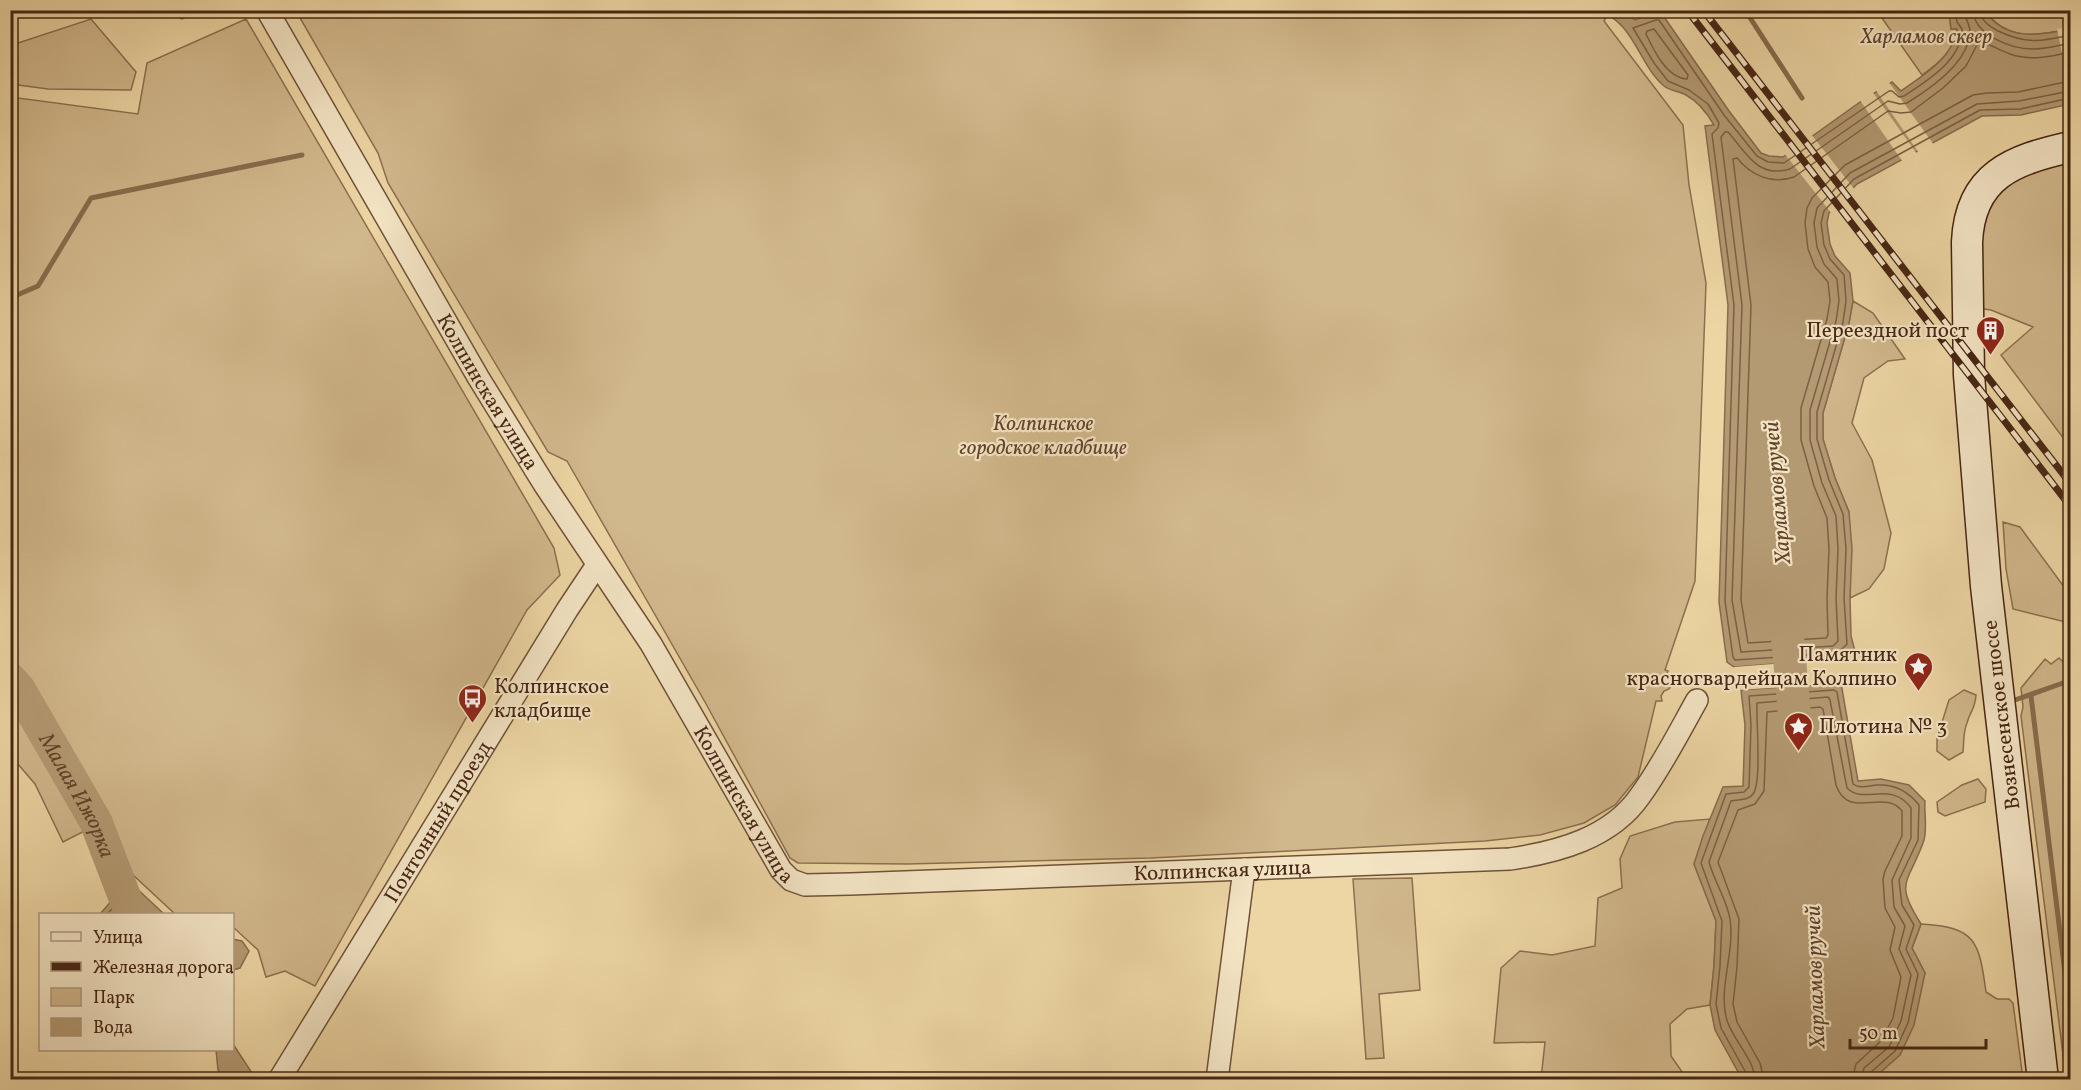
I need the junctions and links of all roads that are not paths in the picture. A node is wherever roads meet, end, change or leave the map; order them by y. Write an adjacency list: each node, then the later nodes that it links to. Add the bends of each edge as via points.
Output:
1 (267, 10): 3 (street, Колпинская улица, via 478,377)
2 (2070, 147): 8 (street, Вознесенское шоссе, via 2015,163 1990,181 1976,200 1967,224 1968,350 1991,636)
3 (597, 565): 5 (street, Колпинская улица, via 651,644 791,880 805,885 851,884); 6 (street, Понтонный проезд)
4 (1697, 700): 5 (street, Колпинская улица, via 1640,798 1612,825 1575,844 1546,854 1510,859)
5 (1245, 869): 7 (street)
6 (279, 1079)
7 (1218, 1080)
8 (2043, 1080)

